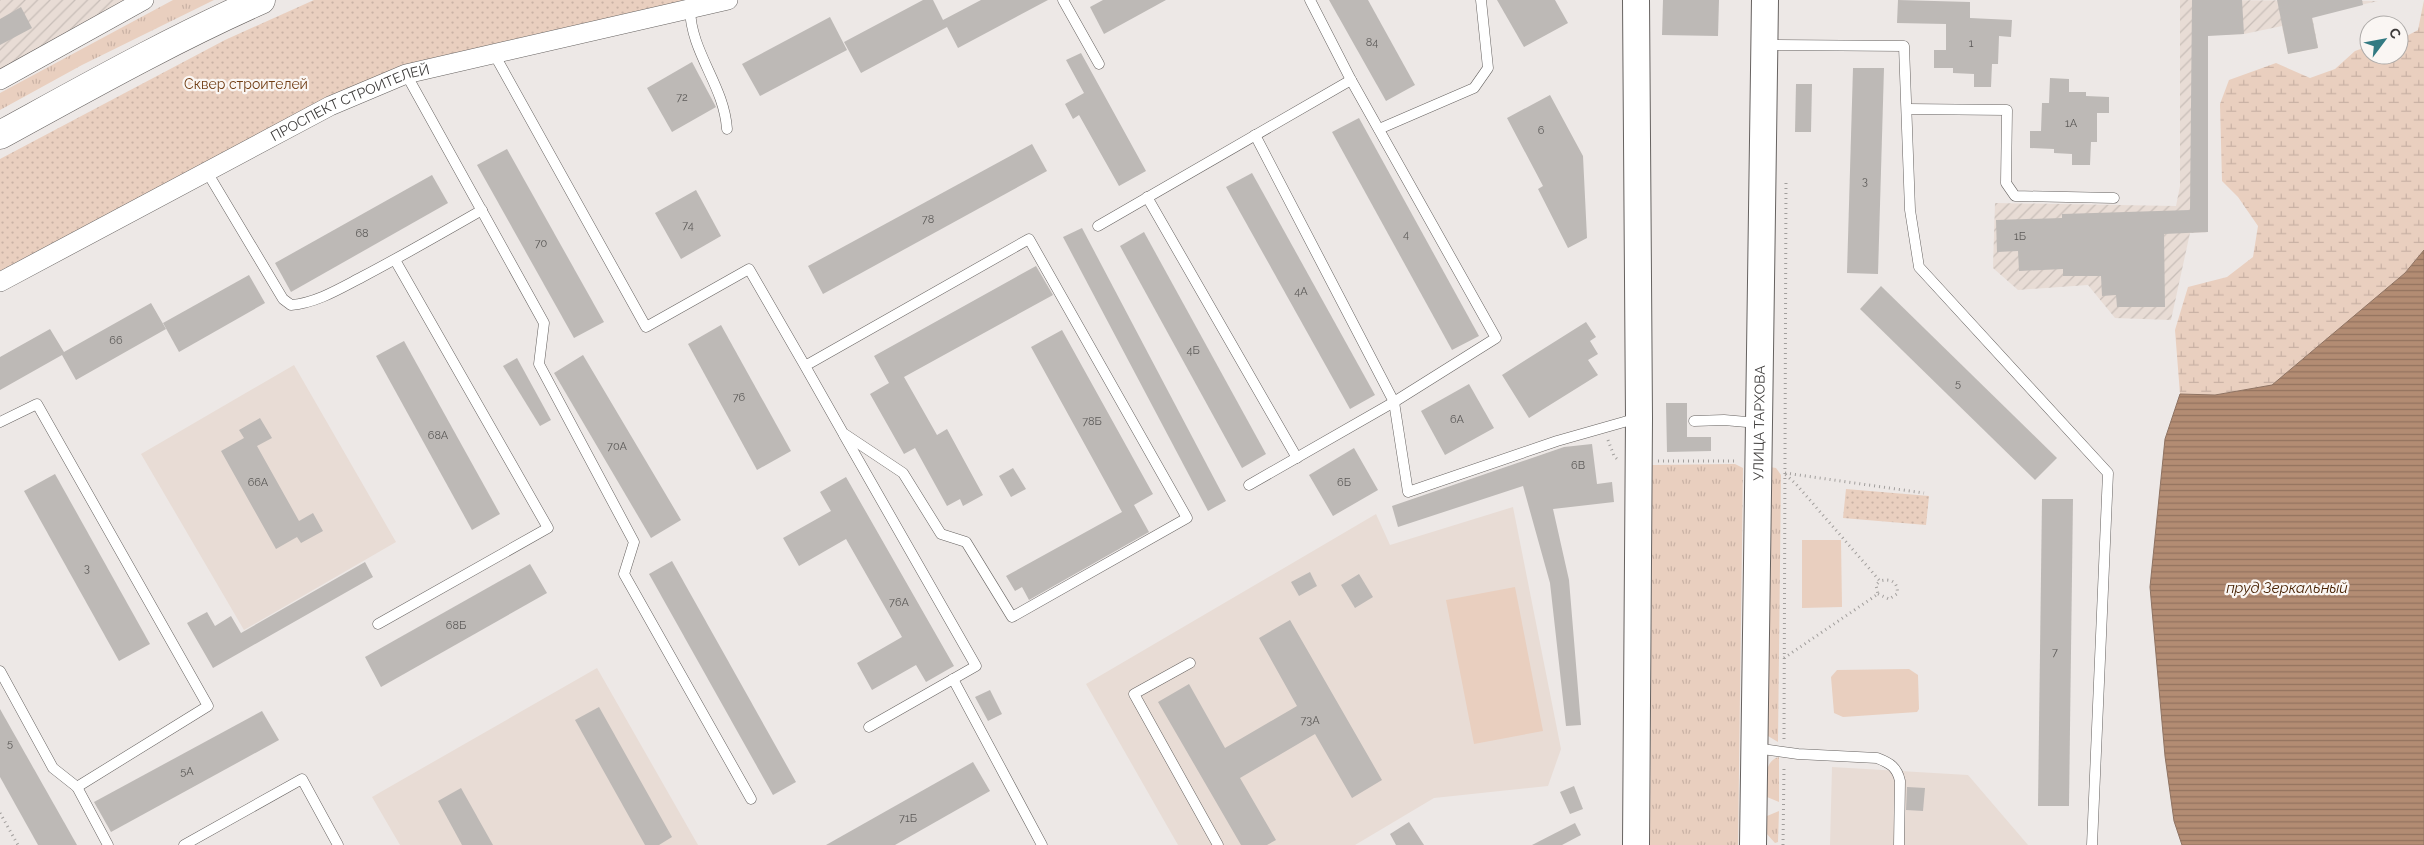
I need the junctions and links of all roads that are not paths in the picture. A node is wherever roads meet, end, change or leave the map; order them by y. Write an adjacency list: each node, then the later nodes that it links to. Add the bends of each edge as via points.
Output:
1 (144, 0): 14 (street)
2 (261, 0): 19 (main road, via 118,70)
3 (728, 0): 9 (street, ПРОСПЕКТ СТРОИТЕЛЕЙ)
4 (1064, 0): 12 (lane)
5 (1310, 0): 15 (lane)
6 (1481, 0): 18 (lane, via 1488,68 1474,88)
7 (1636, 0): 30 (main road)
8 (1765, 0): 10 (main road, УЛИЦА ТАРХОВА)
9 (690, 9): 11 (street, ПРОСПЕКТ СТРОИТЕЛЕЙ); 17 (lane, via 692,36 726,109)
10 (1764, 44): 16 (lane, via 1904,46); 33 (main road, УЛИЦА ТАРХОВА)
11 (492, 52): 13 (street, ПРОСПЕКТ СТРОИТЕЛЕЙ); 28 (lane, via 646,327 749,269)
12 (1099, 64)
13 (406, 74): 21 (street, ПРОСПЕКТ СТРОИТЕЛЕЙ, via 330,106); 24 (lane)
14 (0, 80)
15 (1351, 80): 18 (lane); 20 (lane)
16 (1907, 110): 23 (lane, via 2007,110 2006,183 2015,196); 53 (lane, via 1910,210 1919,267 2108,473)
17 (727, 128)
18 (1379, 129): 29 (lane, via 1496,338)
19 (0, 135)
20 (1255, 135): 22 (lane); 29 (lane)
21 (207, 172): 26 (lane, via 279,292 291,305 307,304); 27 (street, ПРОСПЕКТ СТРОИТЕЛЕЙ)
22 (1148, 198): 25 (lane); 35 (lane)
23 (2114, 198)
24 (482, 210): 26 (lane); 44 (lane, via 544,323 539,364 634,542 624,574)
25 (1098, 226)
26 (395, 260): 37 (lane, via 548,528)
27 (0, 282)
28 (805, 366): 34 (lane); 34 (lane, via 1029,239 1187,518 1012,617 966,542 941,534 903,473)
29 (1394, 402): 30 (lane, via 1408,492); 35 (lane)
30 (1639, 418): 50 (main road)
31 (1694, 421): 33 (lane)
32 (0, 422): 43 (lane, via 37,404 208,706)
33 (1759, 423): 42 (main road, УЛИЦА ТАРХОВА)
34 (843, 433): 40 (lane, via 976,666)
35 (1296, 458): 36 (lane)
36 (1249, 485)
37 (378, 624)
38 (1190, 663): 49 (lane, via 1134,694)
39 (0, 671): 43 (lane, via 53,768)
40 (953, 679): 41 (lane); 48 (lane)
41 (869, 727)
42 (1754, 748): 51 (main road, УЛИЦА ТАРХОВА); 52 (lane, via 1877,758 1894,766 1900,781)
43 (77, 786): 45 (lane)
44 (751, 798)
45 (108, 845)
46 (184, 845): 47 (lane, via 302,779)
47 (338, 845)
48 (1042, 845)
49 (1218, 845)
50 (1636, 845)
51 (1753, 845)
52 (1899, 845)
53 (2092, 845)

